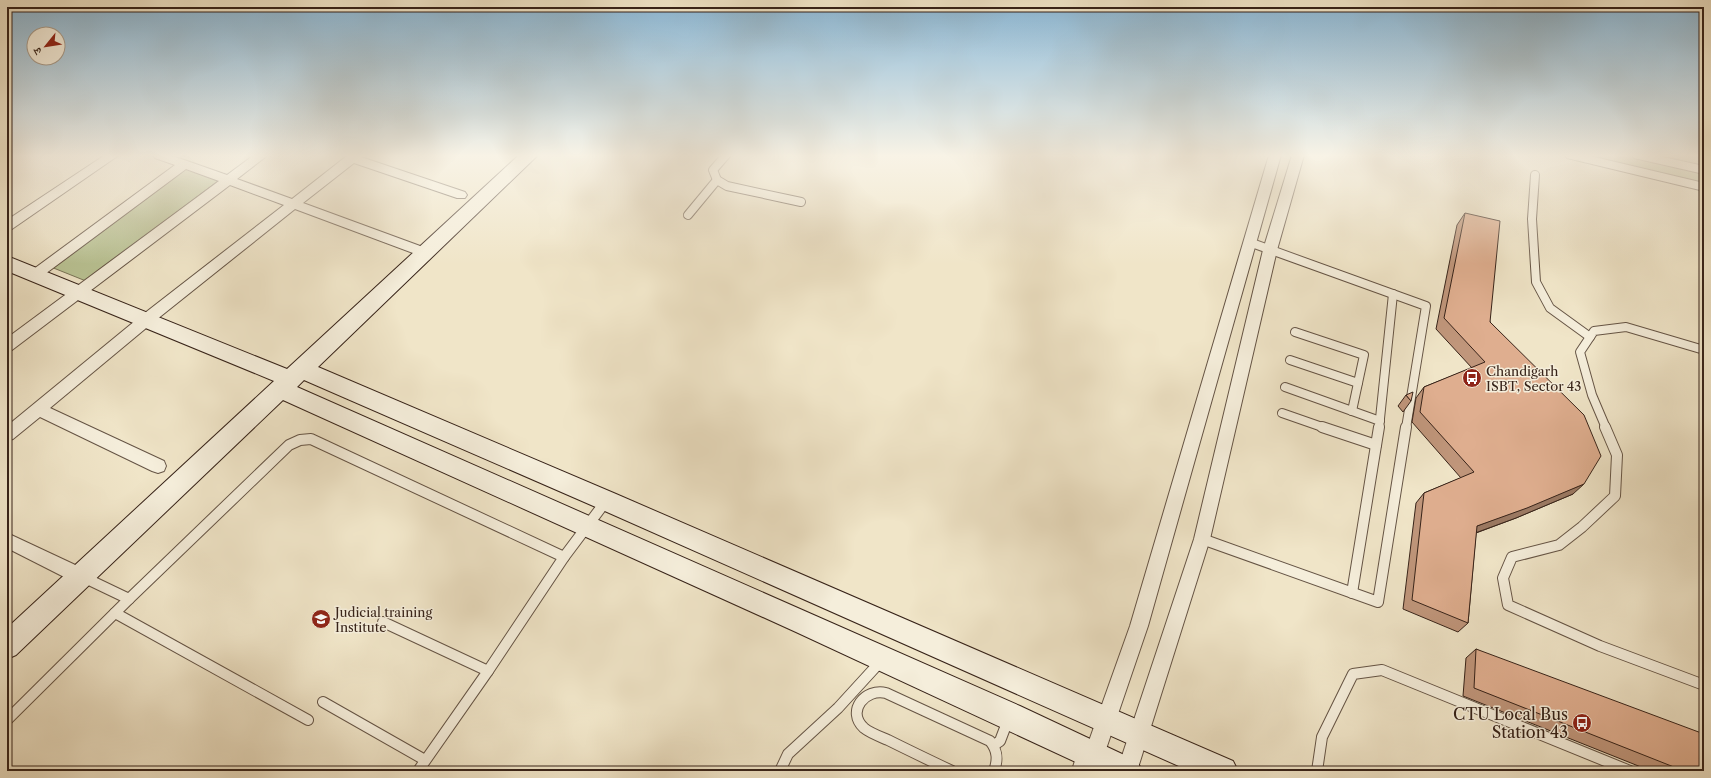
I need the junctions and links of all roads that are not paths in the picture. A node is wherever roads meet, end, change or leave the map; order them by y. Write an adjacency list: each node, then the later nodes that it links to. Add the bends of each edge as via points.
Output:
1 (59, 191): 17 (street)
2 (148, 191): 22 (street)
3 (213, 191): 23 (street)
4 (259, 191): 15 (street)
5 (309, 191): 15 (street)
6 (451, 191): 13 (street)
7 (491, 191): 20 (street)
8 (708, 191): 16 (lane)
9 (751, 191): 14 (lane)
10 (1265, 191): 18 (street)
11 (1287, 191): 19 (street)
12 (1534, 191): 27 (lane, via 1532,219 1536,282 1550,308)
13 (461, 195)
14 (801, 202)
15 (293, 204): 20 (street); 25 (street)
16 (688, 215)
17 (7, 226)
18 (1250, 242): 19 (lane); 57 (street, via 1139,626)
19 (1270, 250): 24 (lane); 43 (street)
20 (426, 253): 31 (street)
21 (7, 263): 22 (street)
22 (36, 274): 23 (street)
23 (79, 292): 25 (street); 28 (street)
24 (1393, 294): 37 (lane); 47 (lane, via 1426,306 1378,602)
25 (146, 320): 31 (street); 34 (street)
26 (1295, 332): 32 (lane, via 1364,355)
27 (1590, 337): 29 (lane, via 1594,331 1626,327); 54 (lane, via 1580,352 1592,395 1617,455 1615,496 1559,545 1512,557 1503,578 1508,605 1600,646)
28 (7, 346)
29 (1704, 350)
30 (1290, 360): 32 (lane)
31 (290, 379): 41 (street); 42 (street); 46 (street)
32 (1358, 383): 35 (lane)
33 (1285, 387): 35 (lane)
34 (38, 409): 38 (street); 40 (street)
35 (1352, 411): 37 (lane)
36 (1282, 413): 39 (lane)
37 (1380, 421): 39 (lane)
38 (7, 435)
39 (1376, 445): 47 (lane)
40 (158, 466)
41 (607, 501): 42 (lane); 57 (street)
42 (588, 528): 45 (lane); 52 (street)
43 (1202, 539): 47 (lane); 60 (street)
44 (7, 540): 46 (street)
45 (564, 557): 48 (lane, via 311,439 306,439 289,445); 53 (lane)
46 (80, 576): 48 (lane); 51 (street)
47 (1352, 593)
48 (129, 599): 49 (lane)
49 (115, 613): 58 (lane); 59 (lane)
50 (383, 622): 53 (lane)
51 (7, 646)
52 (883, 658): 56 (street); 65 (lane, via 838,708 788,754)
53 (488, 671): 63 (lane)
54 (1704, 685)
55 (323, 702): 63 (lane)
56 (1010, 716): 61 (lane, via 1000,741); 62 (street)
57 (1107, 719): 60 (street); 62 (street)
58 (7, 720)
59 (308, 720)
60 (1139, 734): 68 (street); 69 (street)
61 (994, 745): 66 (lane, via 896,697 880,692 865,696 856,712 865,729); 67 (lane, via 998,755)
62 (1085, 758): 68 (street)
63 (425, 760): 64 (lane)
64 (418, 771)
65 (780, 771)
66 (952, 771)
67 (994, 771)
68 (1127, 771)
69 (1223, 771)
70 (1317, 771): 71 (lane, via 1322,736 1353,674 1382,670)
71 (1630, 771)

